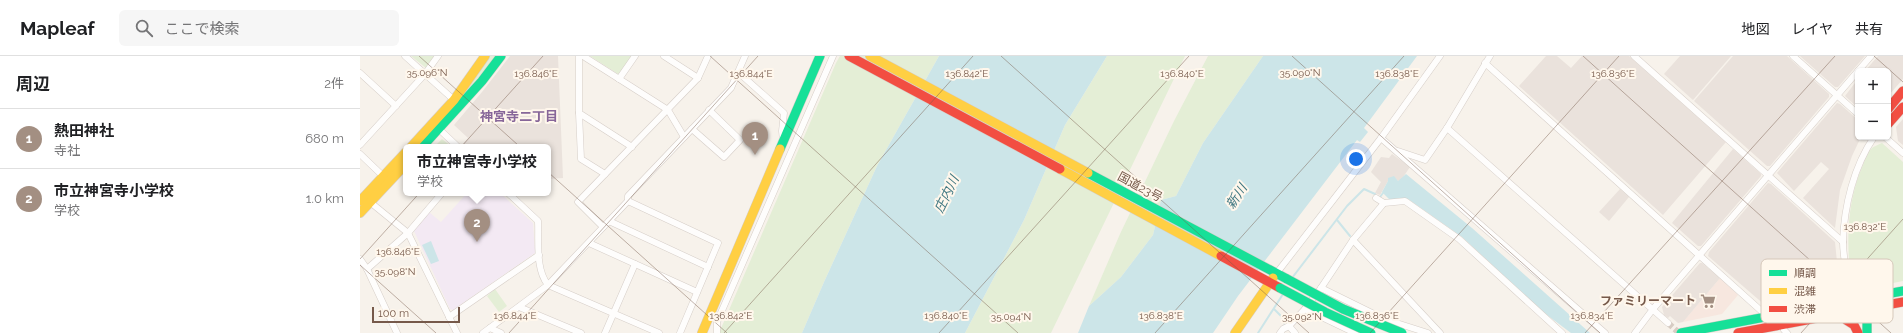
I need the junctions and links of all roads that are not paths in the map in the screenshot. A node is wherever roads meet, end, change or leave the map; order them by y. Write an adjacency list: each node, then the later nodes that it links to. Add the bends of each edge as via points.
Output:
1 (405, 56): 24 (street)
2 (438, 56): 24 (street)
3 (485, 56): 30 (main road)
4 (501, 56): 40 (main road)
5 (579, 56): 37 (street)
6 (583, 56): 27 (street)
7 (635, 56): 27 (street)
8 (664, 56): 26 (street)
9 (708, 56): 26 (street)
10 (745, 56): 22 (street)
11 (820, 56): 46 (main road)
12 (833, 56): 117 (street, via 717,322)
13 (849, 56): 82 (main road, 国道23号)
14 (870, 56): 81 (main road, 国道23号)
15 (1440, 56): 43 (street)
16 (1490, 56): 20 (street)
17 (1634, 56): 59 (street)
18 (1793, 56): 29 (street)
19 (1871, 56): 21 (street)
20 (1485, 63): 39 (street); 75 (street)
21 (1861, 68)
22 (738, 72): 35 (street, via 731,88); 46 (street, via 784,113)
23 (360, 73): 32 (street)
24 (425, 74): 30 (street); 32 (street)
25 (1855, 75): 29 (street)
26 (698, 78): 34 (street)
27 (620, 79): 34 (street)
28 (1903, 91): 31 (main road)
29 (1838, 96): 36 (street); 59 (street)
30 (454, 100): 47 (main road)
31 (1891, 105)
32 (396, 106): 50 (street)
33 (1903, 107): 38 (main road)
34 (668, 110): 42 (street); 51 (street)
35 (709, 110): 41 (street); 41 (street, via 740,140 724,156)
36 (1855, 111)
37 (579, 112): 51 (street); 57 (street, via 581,159)
38 (1891, 121)
39 (1447, 128): 52 (street, via 1425,160); 92 (street)
40 (438, 129): 48 (main road); 49 (street)
41 (692, 129): 42 (street)
42 (684, 137): 64 (street, via 628,196)
43 (1381, 138): 52 (street); 81 (street)
44 (1872, 140): 72 (street, via 1861,159 1854,180)
45 (1888, 140): 53 (street)
46 (783, 142): 99 (main road)
47 (414, 144)
48 (425, 144)
49 (455, 144)
50 (360, 145)
51 (632, 147): 57 (street)
52 (1393, 149): 126 (street)
53 (1903, 153)
54 (360, 154): 58 (street)
55 (403, 155): 58 (main road)
56 (403, 167): 65 (main road)
57 (605, 174): 69 (street, via 578,202)
58 (383, 176): 63 (main road)
59 (1768, 176): 72 (street); 75 (street)
60 (439, 196): 70 (street)
61 (511, 196): 74 (street, via 538,221)
62 (1376, 198): 66 (street)
63 (360, 201)
64 (628, 201): 68 (street); 79 (street, via 718,243)
65 (370, 202): 67 (main road); 70 (street)
66 (1384, 203): 71 (street); 125 (street, via 1405,200 1458,239)
67 (360, 213)
68 (609, 221): 69 (street); 79 (street)
69 (603, 227): 73 (street)
70 (408, 232): 80 (street); 97 (street)
71 (1353, 240): 84 (street); 124 (street)
72 (1843, 242): 77 (street)
73 (589, 243): 78 (street); 83 (street)
74 (539, 255): 83 (street, via 544,280); 97 (street)
75 (1700, 255): 92 (street); 94 (street)
76 (360, 259): 80 (street)
77 (1845, 259)
78 (635, 264): 86 (street); 96 (street)
79 (708, 267): 86 (street)
80 (367, 269): 107 (street)
81 (1274, 273): 82 (main road); 122 (main road, 国道23号, bridge, via 1330,303)
82 (1269, 281): 118 (main road); 121 (main road, 国道23号, bridge, via 1325,312)
83 (548, 285): 90 (street); 96 (street)
84 (1321, 288): 91 (street); 123 (street, via 1384,319)
85 (1903, 291): 87 (main road)
86 (697, 292): 114 (street)
87 (1893, 293)
88 (1903, 302): 89 (main road)
89 (1893, 304)
90 (519, 307): 104 (street); 111 (street)
91 (1305, 309): 105 (street); 120 (street)
92 (1653, 309): 100 (street); 127 (street)
93 (1903, 309): 95 (main road)
94 (1761, 311)
95 (1893, 311)
96 (613, 313): 112 (street); 113 (street)
97 (449, 317): 108 (street)
98 (1761, 318): 128 (main road)
99 (706, 321): 115 (street); 116 (main road)
100 (1668, 323)
101 (1791, 323): 129 (main road)
102 (1831, 323): 106 (main road)
103 (1851, 323): 131 (main road)
104 (490, 328): 109 (street); 110 (street)
105 (1285, 329): 119 (street)
106 (1786, 332): 130 (main road)
107 (397, 333)
108 (457, 333)
109 (483, 333)
110 (501, 333)
111 (581, 333)
112 (605, 333)
113 (659, 333)
114 (680, 333)
115 (698, 333)
116 (702, 333)
117 (717, 333)
118 (1235, 333)
119 (1295, 333)
120 (1355, 333)
121 (1371, 333)
122 (1402, 333)
123 (1428, 333)
124 (1440, 333)
125 (1562, 333)
126 (1605, 333)
127 (1635, 333)
128 (1681, 333)
129 (1738, 333)
130 (1765, 333)
131 (1858, 333)

